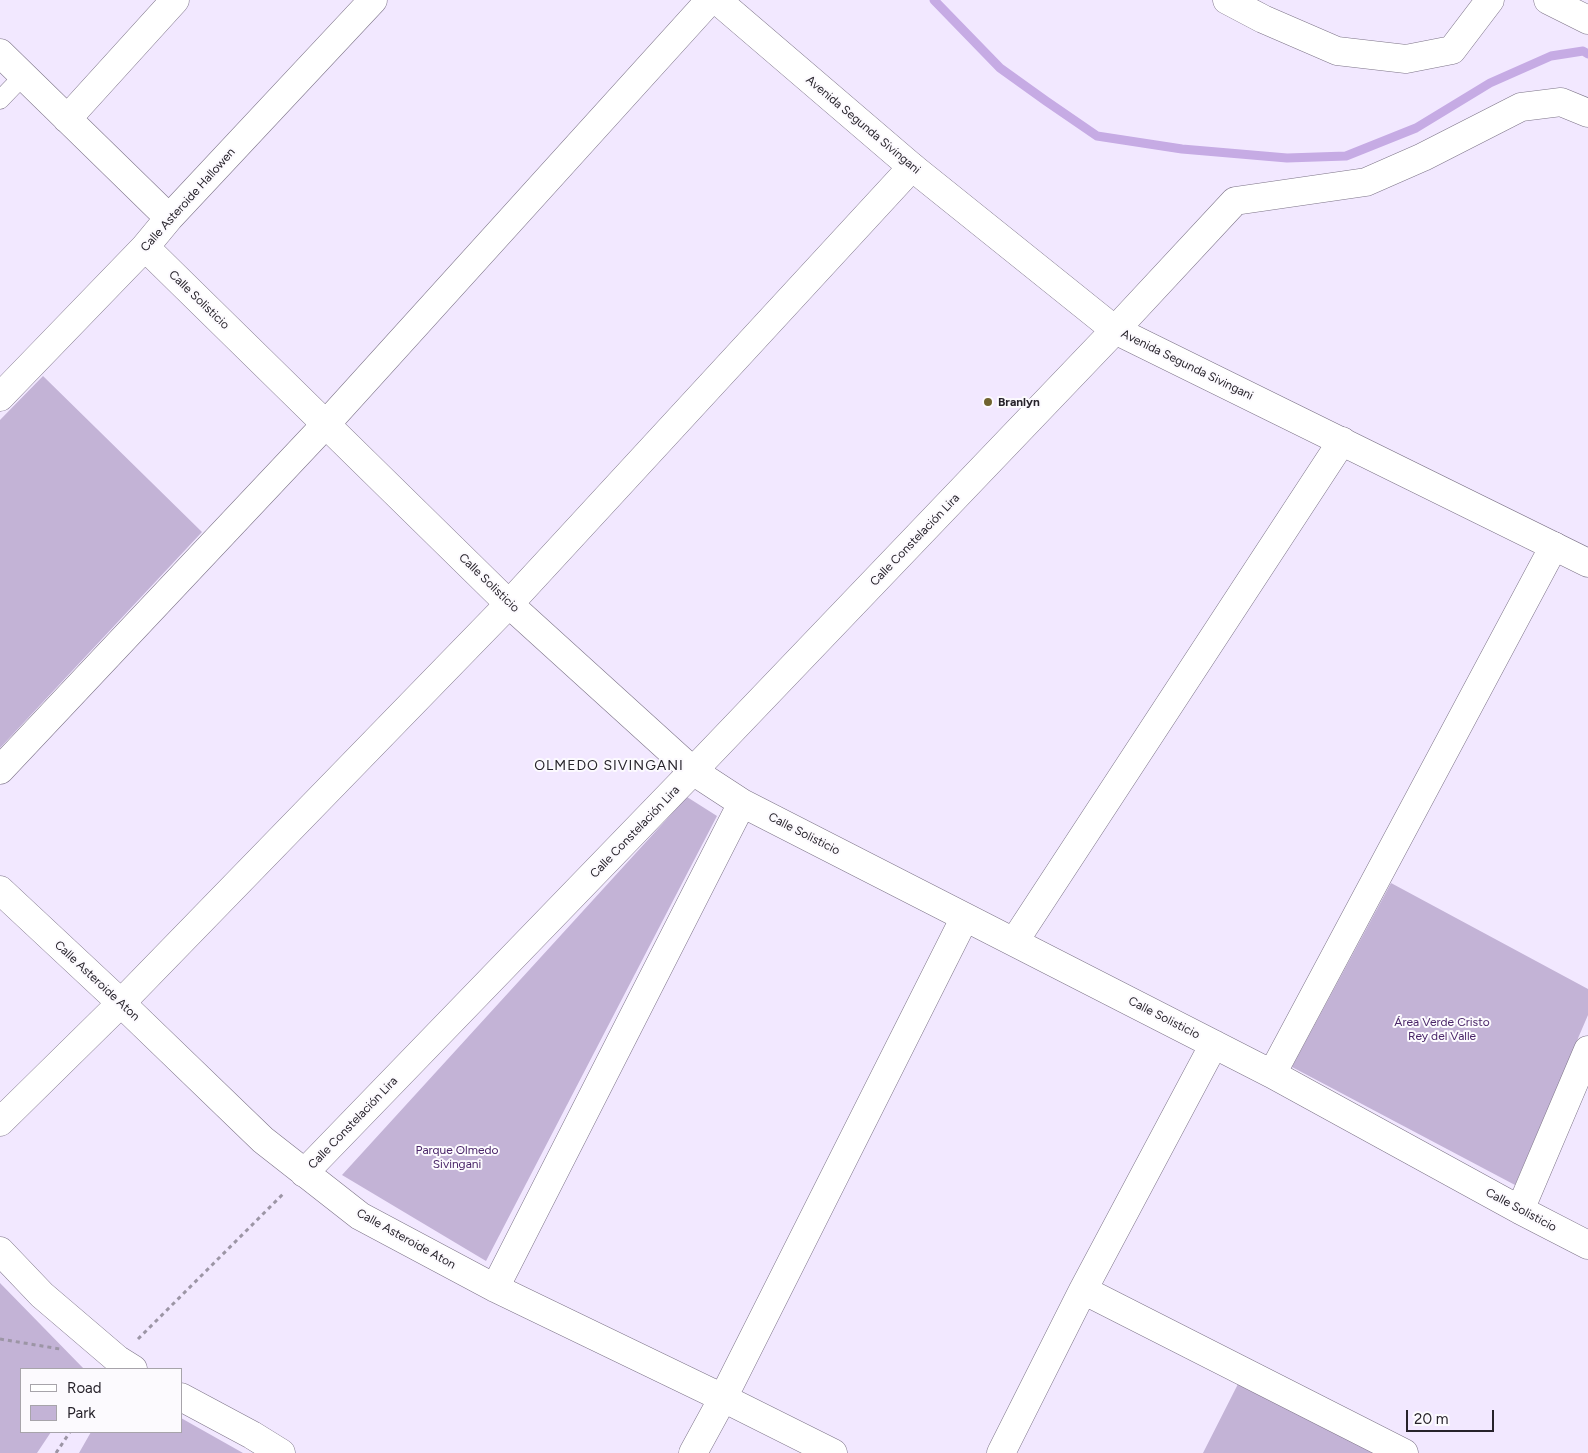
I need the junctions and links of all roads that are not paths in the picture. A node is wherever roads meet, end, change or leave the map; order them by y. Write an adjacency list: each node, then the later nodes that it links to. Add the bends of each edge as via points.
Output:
1 (175, 0): 13 (street)
2 (373, 0): 15 (street, Calle Asteroide Hallowen)
3 (710, 0): 19 (street)
4 (717, 0): 14 (street, Avenida Segunda Sivingani)
5 (1226, 0): 6 (street, via 1337,51 1406,59 1452,50)
6 (1490, 0)
7 (1548, 0): 8 (street)
8 (1588, 20)
9 (0, 53): 10 (street)
10 (24, 76): 11 (lane); 13 (street)
11 (0, 100)
12 (1588, 113): 17 (street, Calle Constelación Lira, via 1561,102 1522,107 1366,182 1234,201)
13 (67, 119): 15 (street)
14 (912, 168): 17 (street, Avenida Segunda Sivingani); 23 (street)
15 (169, 218): 16 (street, Calle Asteroide Hallowen)
16 (145, 247): 18 (street, Calle Asteroide Hallowen); 19 (street, Calle Solisticio)
17 (1115, 330): 20 (street, Avenida Segunda Sivingani); 25 (street, Calle Constelación Lira)
18 (0, 397)
19 (326, 424): 23 (street, Calle Solisticio); 24 (street)
20 (1342, 442): 21 (street, Avenida Segunda Sivingani); 29 (street)
21 (1554, 546): 22 (street, Avenida Segunda Sivingani); 33 (street)
22 (1588, 563)
23 (509, 604): 25 (street, Calle Solisticio); 30 (street)
24 (0, 770)
25 (693, 772): 26 (street, Calle Solisticio); 35 (street, Calle Constelación Lira)
26 (742, 803): 28 (street, Calle Solisticio); 39 (street)
27 (0, 890): 30 (street, Calle Asteroide Aton)
28 (965, 917): 29 (street, Calle Solisticio); 43 (street)
29 (1014, 942): 31 (street, Calle Solisticio)
30 (122, 1003): 34 (street); 35 (street, Calle Asteroide Aton, via 263,1140)
31 (1214, 1044): 33 (street, Calle Solisticio); 40 (street)
32 (1588, 1050): 36 (street)
33 (1272, 1074): 36 (street, Calle Solisticio)
34 (0, 1122)
35 (304, 1173): 39 (street, Calle Asteroide Aton, via 360,1216)
36 (1520, 1210): 37 (street, Calle Solisticio)
37 (1588, 1246)
38 (0, 1251): 41 (street, via 42,1295)
39 (495, 1288): 43 (street, Calle Asteroide Aton)
40 (1083, 1290): 47 (street); 48 (street)
41 (125, 1364)
42 (182, 1398): 44 (street)
43 (724, 1398): 45 (street); 46 (street, Calle Asteroide Aton)
44 (281, 1453)
45 (693, 1453)
46 (833, 1453)
47 (1001, 1453)
48 (1404, 1453)

